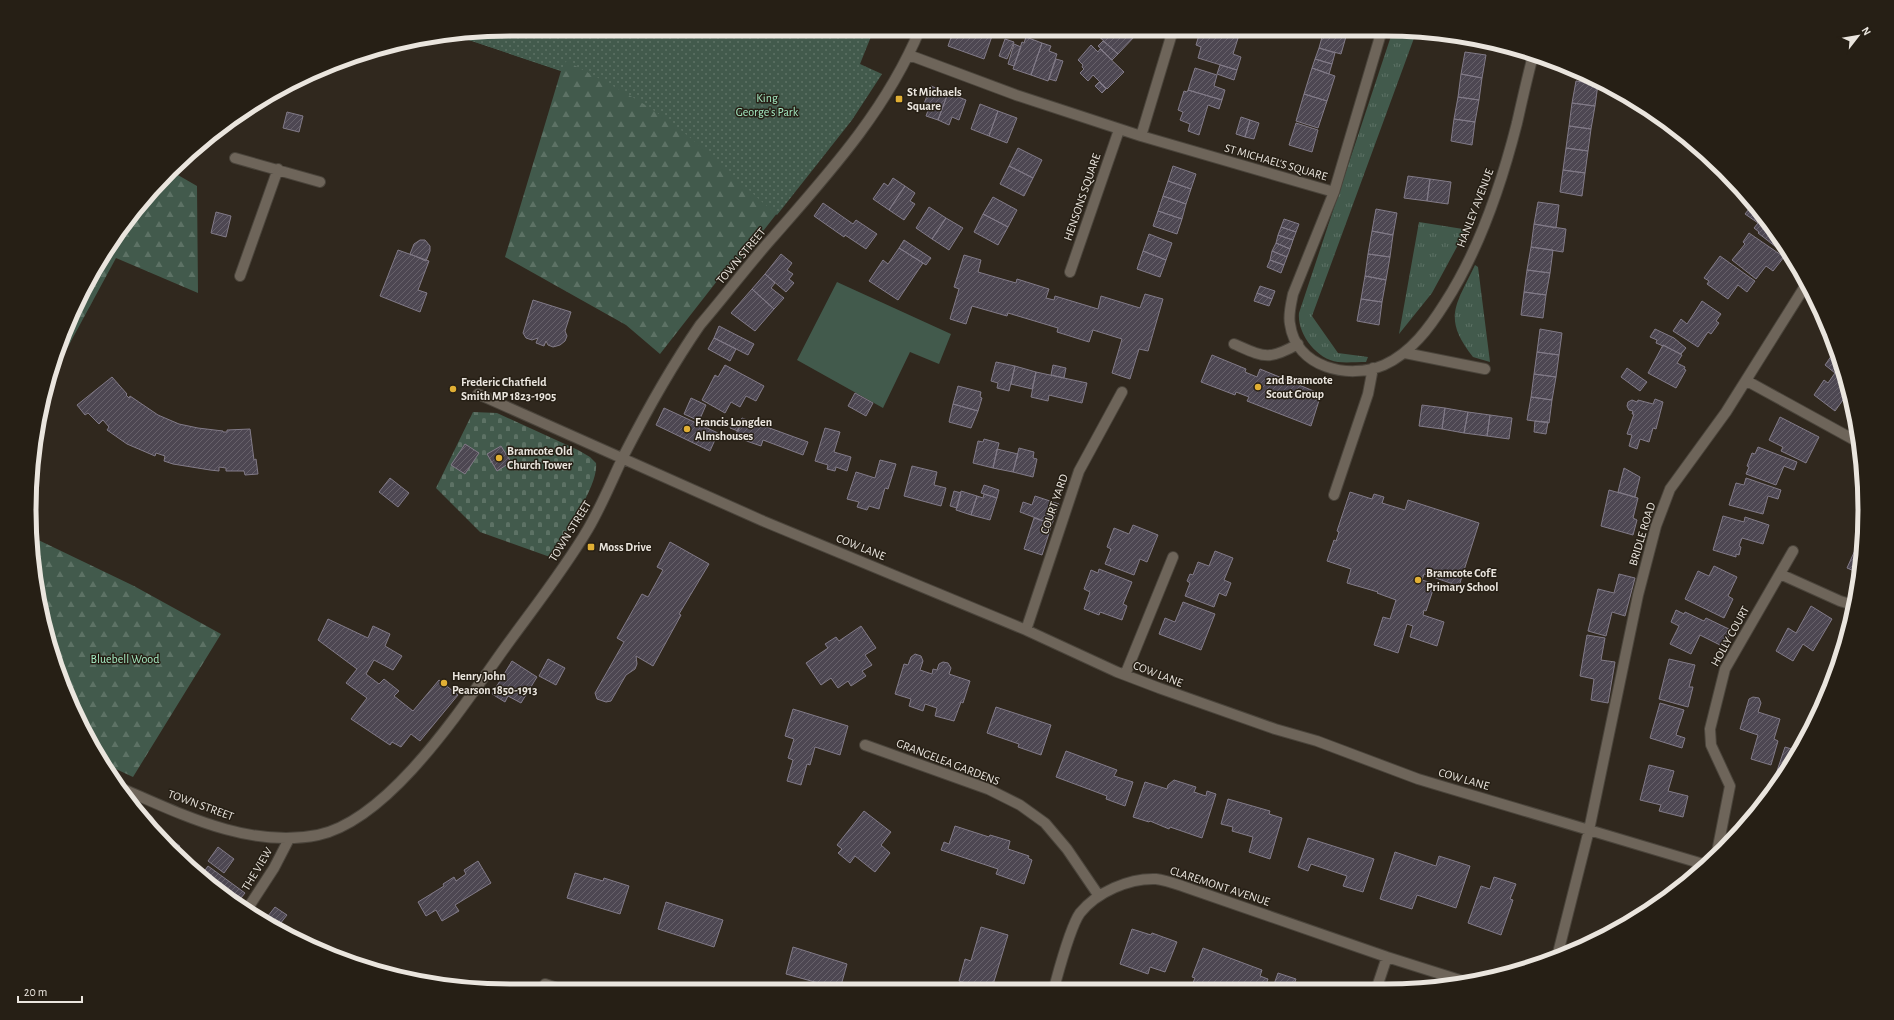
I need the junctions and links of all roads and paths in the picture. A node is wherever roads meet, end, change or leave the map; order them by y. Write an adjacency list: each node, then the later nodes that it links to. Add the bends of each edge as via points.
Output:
1 (917, 36): 4 (street, TOWN STREET)
2 (1170, 36): 7 (street)
3 (1380, 36): 11 (street, ST MICHAEL'S SQUARE)
4 (909, 55): 6 (street, ST MICHAEL'S SQUARE); 24 (street, TOWN STREET, via 863,130 700,325 664,379)
5 (1532, 60): 17 (street, HANLEY AVENUE, via 1502,176 1483,227 1445,304)
6 (1119, 130): 7 (street, ST MICHAEL'S SQUARE); 12 (street, HENSONS SQUARE)
7 (1141, 136): 11 (street, ST MICHAEL'S SQUARE)
8 (235, 158): 9 (street)
9 (278, 169): 10 (street); 13 (street)
10 (320, 182)
11 (1334, 192): 16 (street, HANLEY AVENUE, via 1292,300 1290,326)
12 (1070, 272)
13 (240, 276)
14 (1803, 289): 20 (street, BRIDLE ROAD)
15 (1234, 344): 16 (street, via 1264,357 1278,355)
16 (1298, 344): 18 (street, HANLEY AVENUE, via 1307,356 1324,367 1347,371)
17 (1405, 353): 18 (street, HANLEY AVENUE, via 1383,366); 19 (street)
18 (1373, 368): 25 (street, via 1368,394)
19 (1485, 369)
20 (1747, 381): 23 (street); 34 (street, BRIDLE ROAD, via 1670,489 1656,526 1638,595)
21 (1122, 392): 30 (street, COURT YARD, via 1079,471)
22 (478, 394): 24 (street)
23 (1852, 439)
24 (622, 458): 30 (street, COW LANE, via 763,521); 35 (street, TOWN STREET, via 604,500 574,551 468,700 423,756 370,810 345,826 320,834)
25 (1334, 495)
26 (1793, 551): 28 (street, HOLLY COURT)
27 (1173, 557): 31 (street)
28 (1780, 574): 29 (street); 36 (street, HOLLY COURT, via 1725,669 1710,729 1711,745 1730,786)
29 (1849, 604)
30 (1026, 630): 31 (street, COW LANE)
31 (1125, 675): 34 (street, COW LANE, via 1220,711 1316,741 1418,779)
32 (865, 745): 38 (street, GRANGELEA GARDENS, via 988,789 1020,805 1045,823 1068,849)
33 (129, 791): 35 (street, TOWN STREET, via 224,829)
34 (1589, 830): 37 (street, COW LANE); 40 (street, BRIDLE ROAD)
35 (289, 839): 39 (street, THE VIEW)
36 (1718, 846)
37 (1700, 863)
38 (1099, 896): 41 (street, CLAREMONT AVENUE, via 1134,880 1156,879); 43 (street, CLAREMONT AVENUE, via 1080,914 1070,936)
39 (250, 906)
40 (1559, 950)
41 (1388, 957): 42 (street, CLAREMONT AVENUE); 44 (street)
42 (1455, 978)
43 (1055, 984)
44 (1378, 984)

